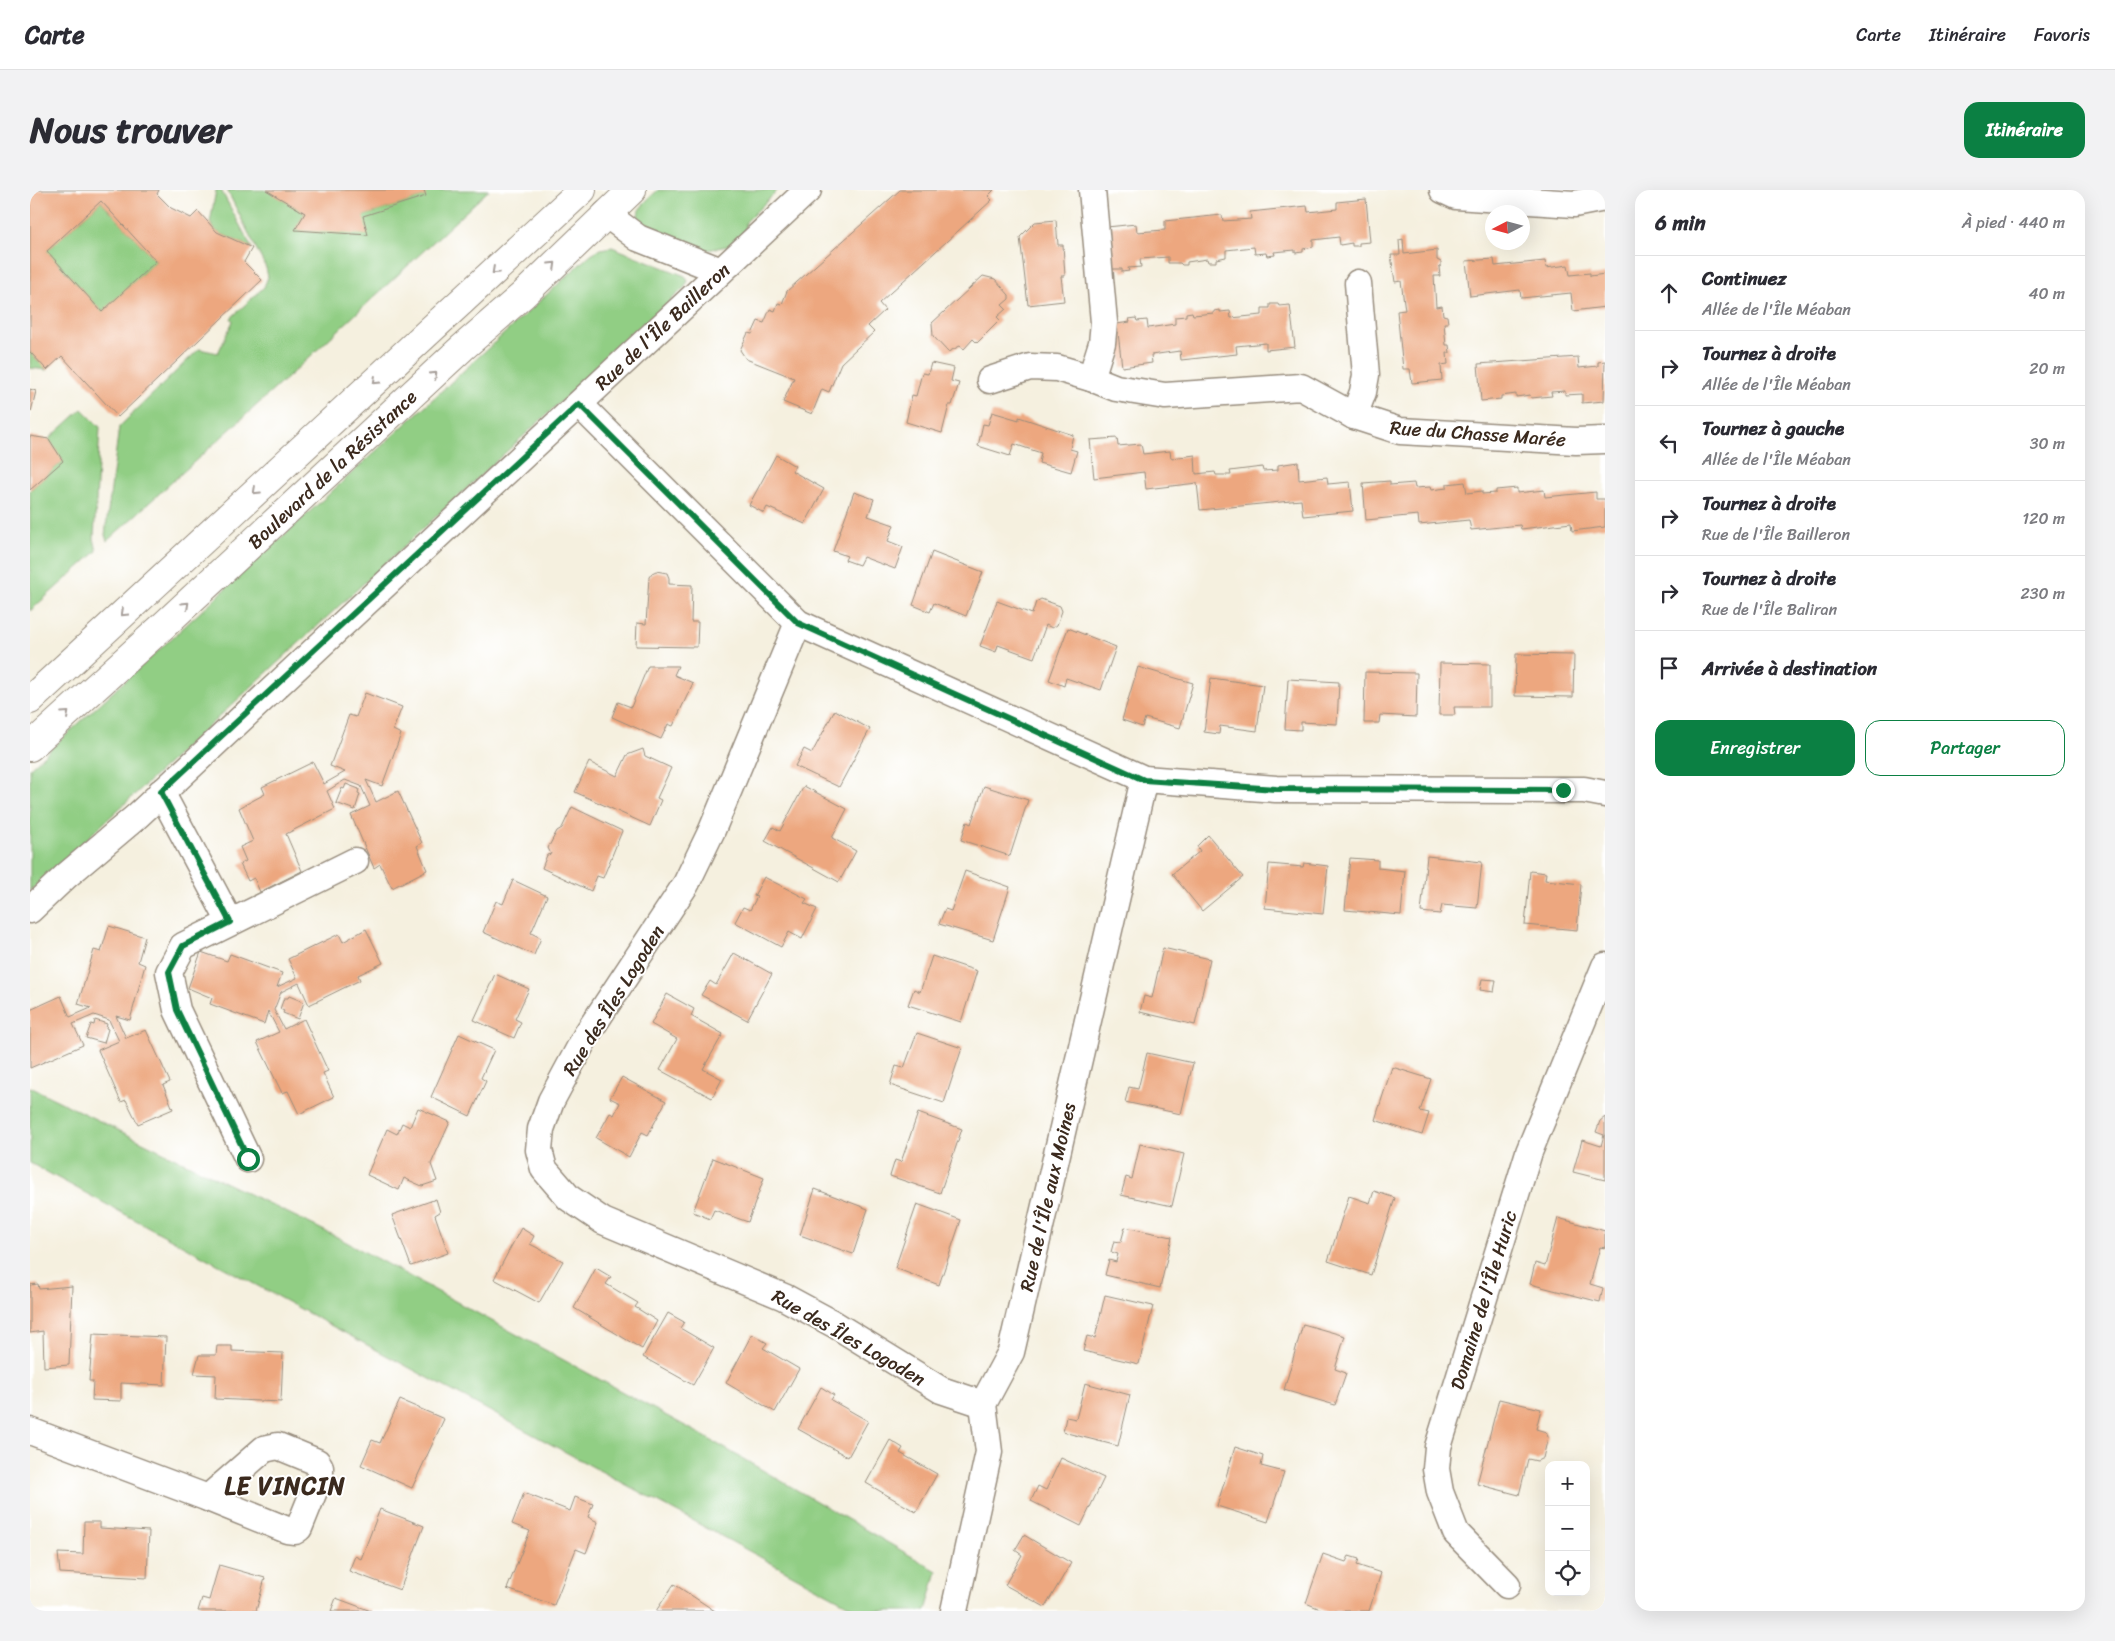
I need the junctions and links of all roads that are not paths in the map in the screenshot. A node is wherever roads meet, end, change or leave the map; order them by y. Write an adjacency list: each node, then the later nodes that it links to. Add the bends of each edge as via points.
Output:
1 (582, 190): 16 (main road, Boulevard de la Résistance, one-way to 16)
2 (632, 190): 7 (main road, Boulevard de la Résistance)
3 (808, 190): 8 (street, Rue de l'Île Bailleron)
4 (1092, 190): 10 (street, via 1104,322 1102,343)
5 (1443, 190): 6 (street, via 1456,196 1574,204)
6 (1605, 198)
7 (606, 214): 8 (street, via 638,238); 17 (main road, Boulevard de la Résistance, one-way to 7, via 523,295)
8 (721, 271): 12 (street, Rue de l'Île Bailleron)
9 (1358, 284): 13 (street, via 1366,374)
10 (1091, 378): 11 (street, Rue du Chasse Marée, via 1057,368 1030,367); 13 (street, Rue du Chasse Marée, via 1116,388 1165,396 1301,387)
11 (990, 380)
12 (579, 404): 15 (street); 19 (street, Rue de l'Île Bailleron)
13 (1354, 416): 14 (street, Rue du Chasse Marée, via 1400,431)
14 (1605, 440)
15 (798, 623): 18 (street); 26 (street, Rue des Îles Logoden, via 712,830 686,884 587,1034 551,1101 541,1129 539,1150 544,1169 569,1198 603,1221 784,1297 941,1390)
16 (30, 700)
17 (30, 747)
18 (1144, 780): 20 (street, via 1276,789 1584,790); 26 (street, Rue de l'Île aux Moines, via 1012,1352)
19 (161, 792): 22 (street, Rue de l'Île Bailleron); 23 (street)
20 (1605, 794)
21 (355, 861): 23 (street)
22 (30, 910)
23 (230, 922): 25 (street, via 183,946 169,972 177,1010)
24 (1605, 966): 29 (street, Domaine de l'Île Huric, via 1529,1152 1438,1446 1436,1469 1440,1492 1456,1532)
25 (248, 1159)
26 (983, 1404): 30 (street, via 989,1452)
27 (30, 1431): 28 (street)
28 (208, 1498)
29 (1507, 1585)
30 (954, 1611)

